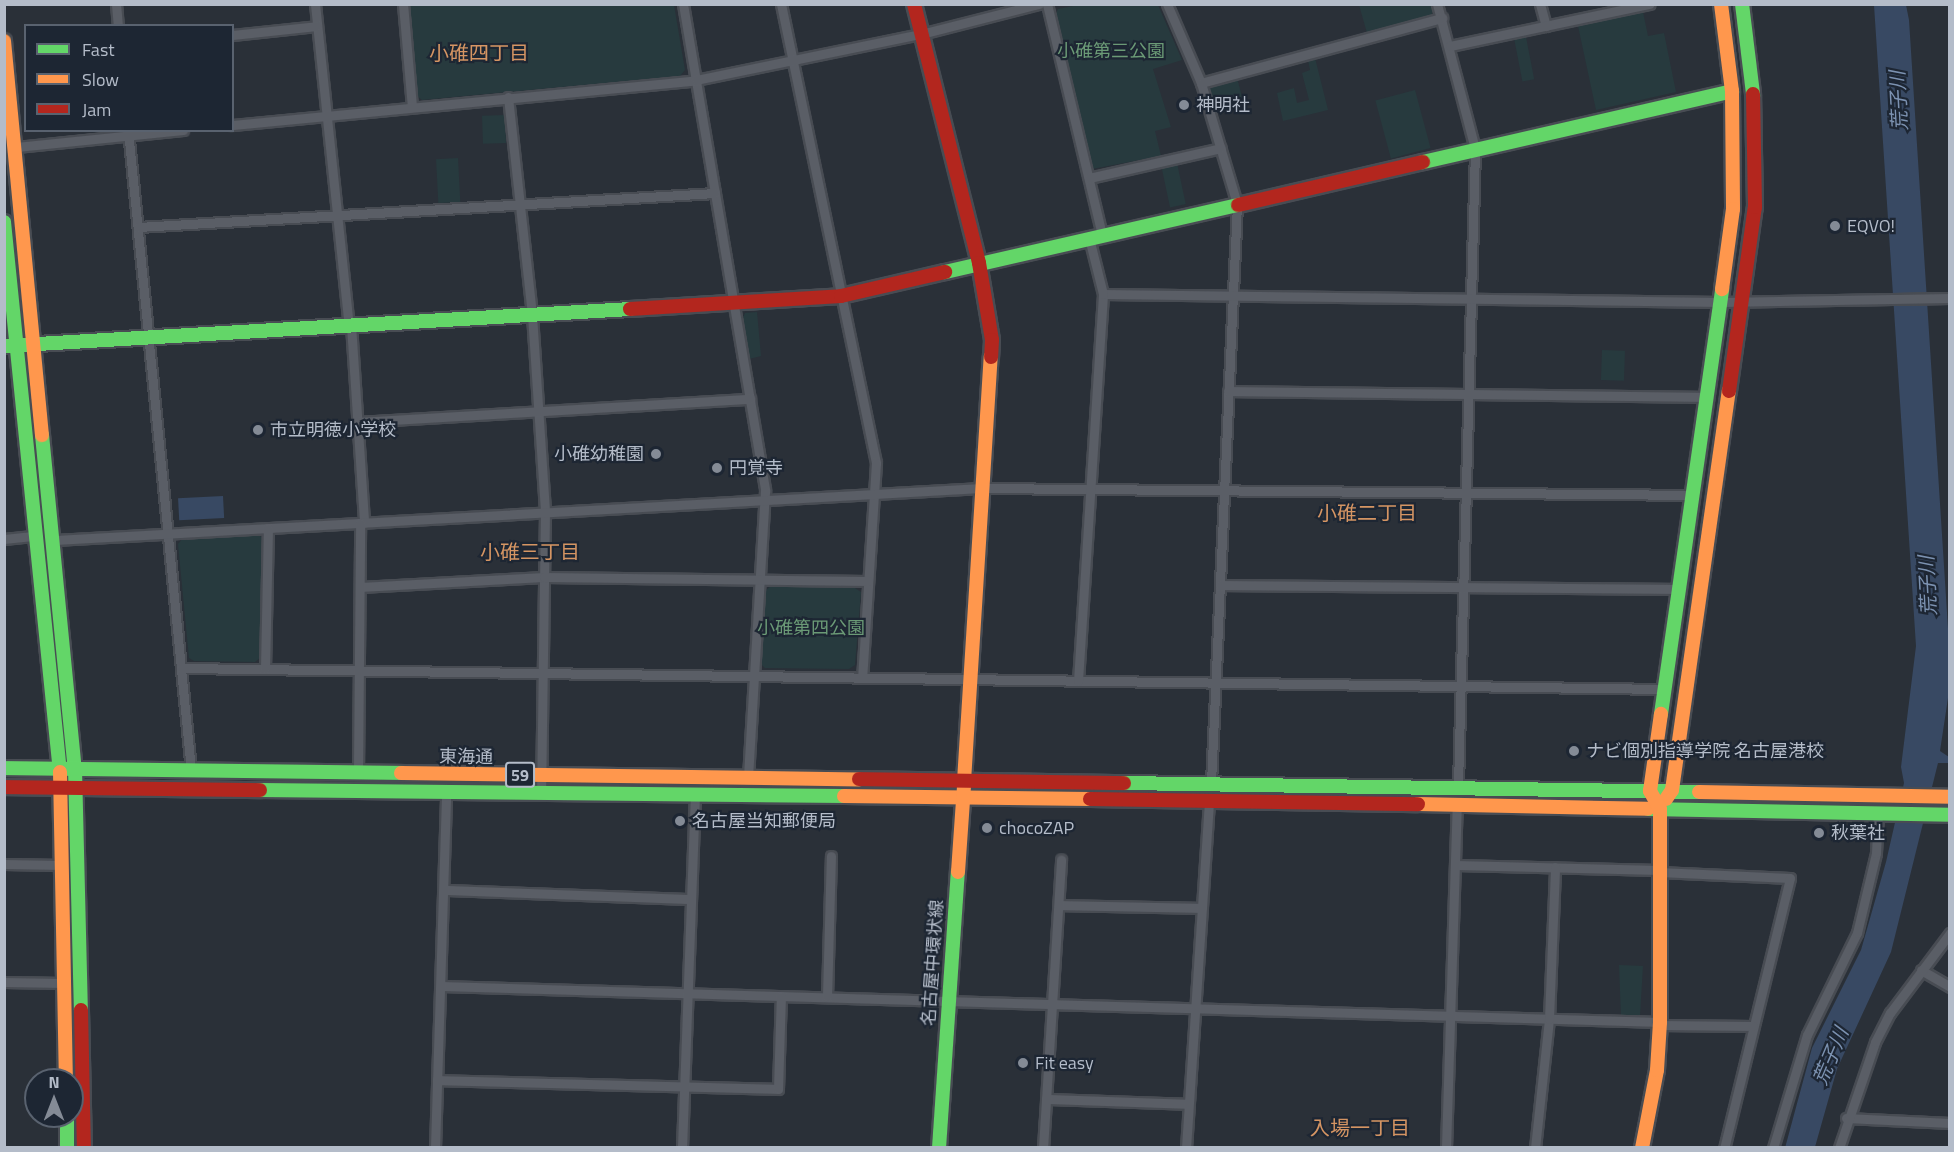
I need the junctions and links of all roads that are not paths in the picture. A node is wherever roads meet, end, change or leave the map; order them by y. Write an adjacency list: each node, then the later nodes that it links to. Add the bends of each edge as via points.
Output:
1 (116, 4): 16 (street)
2 (315, 4): 17 (street)
3 (403, 4): 28 (street)
4 (683, 4): 24 (street)
5 (782, 4): 23 (street)
6 (914, 4): 19 (street, 名古屋中環状線)
7 (1039, 4): 19 (street)
8 (1047, 4): 36 (street)
9 (1167, 4): 25 (street)
10 (1437, 4): 15 (street)
11 (1540, 4): 18 (street)
12 (1650, 4): 18 (street)
13 (1721, 4): 26 (street)
14 (1742, 4): 50 (street, via 1753,85 1755,149 1755,207)
15 (1442, 18): 22 (street); 25 (street)
16 (118, 24)
17 (317, 26): 20 (street); 29 (street)
18 (1546, 27): 22 (street)
19 (921, 34): 23 (street); 44 (street, 名古屋中環状線)
20 (234, 35)
21 (4, 41): 33 (street)
22 (1450, 45): 35 (street)
23 (794, 60): 24 (street); 47 (street)
24 (696, 80): 27 (street); 37 (street)
25 (1202, 83): 34 (street)
26 (1732, 91): 35 (street); 51 (street, via 1733,209)
27 (508, 97): 28 (street); 38 (street)
28 (412, 106): 29 (street)
29 (326, 115): 30 (street); 40 (street)
30 (234, 125)
31 (146, 132): 32 (street)
32 (128, 133): 33 (street); 42 (street)
33 (16, 147): 56 (street)
34 (1221, 148): 36 (street); 39 (street)
35 (1475, 148): 39 (street); 49 (street)
36 (1089, 178): 43 (street)
37 (715, 193): 38 (street); 52 (street)
38 (519, 204): 40 (street); 53 (street)
39 (1236, 204): 43 (street); 46 (street)
40 (338, 215): 42 (street); 54 (street)
41 (4, 222): 57 (street)
42 (138, 228): 55 (street)
43 (1095, 236): 44 (street); 45 (street)
44 (979, 263): 47 (street); 64 (street, 名古屋中環状線, via 992,340)
45 (1103, 294): 46 (street); 65 (street)
46 (1232, 295): 49 (street); 58 (street)
47 (841, 296): 52 (street); 68 (street, via 876,463)
48 (1950, 298): 50 (street)
49 (1471, 299): 51 (street); 59 (street)
50 (1742, 300): 51 (street); 109 (street)
51 (1721, 302): 60 (street)
52 (732, 303): 53 (street); 61 (street)
53 (532, 315): 54 (street); 62 (street)
54 (350, 326): 55 (street); 63 (street)
55 (149, 338): 56 (street); 74 (street)
56 (34, 345): 57 (street); 77 (street)
57 (11, 346): 75 (street)
58 (1228, 391): 59 (street); 66 (street)
59 (1468, 394): 60 (street); 67 (street)
60 (1707, 397): 69 (street)
61 (750, 399): 62 (street); 70 (street)
62 (538, 413): 63 (street); 71 (street)
63 (358, 422): 72 (street)
64 (982, 488): 65 (street); 68 (street); 91 (street, 名古屋中環状線)
65 (1090, 488): 66 (street); 92 (street)
66 (1224, 490): 67 (street); 81 (street)
67 (1466, 493): 69 (street); 83 (street)
68 (874, 494): 70 (street); 80 (street)
69 (1693, 495): 84 (street)
70 (765, 500): 71 (street); 79 (street)
71 (545, 512): 72 (street); 78 (street)
72 (362, 523): 73 (street); 82 (street)
73 (268, 528): 74 (street); 86 (street)
74 (167, 534): 77 (street); 85 (street)
75 (35, 537): 76 (street); 97 (street)
76 (4, 539)
77 (55, 540): 98 (street)
78 (544, 577): 79 (street); 82 (street); 88 (street)
79 (760, 580): 80 (street); 89 (street)
80 (868, 581): 90 (street)
81 (1220, 585): 83 (street); 93 (street)
82 (360, 587): 87 (street)
83 (1463, 587): 84 (street); 94 (street)
84 (1679, 589): 95 (street)
85 (181, 668): 86 (street); 99 (street)
86 (266, 669): 87 (street)
87 (359, 671): 88 (street); 100 (street)
88 (542, 673): 89 (street); 101 (street)
89 (754, 676): 90 (street); 102 (street)
90 (862, 678): 91 (street)
91 (970, 679): 92 (street); 103 (street, 名古屋中環状線)
92 (1078, 681): 93 (street)
93 (1215, 683): 94 (street); 104 (street)
94 (1460, 686): 95 (street); 108 (street)
95 (1665, 689): 110 (street)
96 (4, 768): 97 (street, 東海通 / 59)
97 (60, 769): 98 (street, 東海通 / 59); 106 (street)
98 (75, 769): 99 (street, 東海通 / 59); 107 (street)
99 (191, 770): 100 (street, 東海通 / 59)
100 (358, 773): 101 (street, 東海通 / 59)
101 (541, 776): 102 (street, 東海通 / 59); 112 (street)
102 (748, 779): 103 (street, 東海通 / 59)
103 (964, 781): 104 (street, 東海通); 114 (street, 名古屋中環状線)
104 (1211, 784): 108 (street, 東海通)
105 (4, 787): 106 (street, 東海通 / 59)
106 (60, 787): 107 (street, 東海通 / 59); 124 (street)
107 (76, 787): 111 (street, 東海通 / 59); 157 (street)
108 (1458, 787): 110 (street, 東海通)
109 (1672, 790): 110 (street, 東海通); 115 (street, 東海通); 118 (street)
110 (1650, 791): 118 (street)
111 (446, 792): 112 (street, 東海通 / 59); 128 (street)
112 (541, 792): 113 (street, 東海通 / 59)
113 (695, 794): 114 (street, 東海通 / 59); 129 (street)
114 (963, 797): 116 (street, 東海通); 141 (street, 名古屋中環状線)
115 (1950, 797)
116 (1209, 800): 117 (street, 東海通); 131 (street)
117 (1457, 804): 118 (street, 東海通); 125 (street)
118 (1660, 809): 119 (street, 東海通); 127 (street)
119 (1878, 812): 120 (street, 東海通); 167 (street, via 1876,853 1857,933 1807,1035)
120 (1950, 815)
121 (831, 856): 140 (street)
122 (1061, 860): 130 (street)
123 (4, 864): 124 (street)
124 (62, 865): 135 (street)
125 (1456, 865): 126 (street); 144 (street)
126 (1555, 867): 127 (street); 145 (street)
127 (1659, 871): 146 (street); 147 (street, via 1790,878)
128 (445, 890): 129 (street); 136 (street)
129 (690, 899): 138 (street)
130 (1059, 905): 131 (street); 142 (street)
131 (1201, 908): 143 (street)
132 (1950, 933): 133 (street)
133 (1921, 970): 137 (street); 153 (street, via 1875,1042)
134 (4, 982): 135 (street)
135 (63, 983): 148 (street)
136 (441, 986): 138 (street); 149 (street)
137 (1950, 987)
138 (687, 993): 139 (street); 150 (street)
139 (781, 996): 140 (street); 150 (street, via 778,1089)
140 (827, 997): 141 (street)
141 (948, 1001): 142 (street); 160 (street, 名古屋中環状線)
142 (1053, 1006): 143 (street); 151 (street)
143 (1194, 1009): 144 (street); 152 (street)
144 (1451, 1016): 145 (street); 163 (street)
145 (1549, 1019): 146 (street); 164 (street)
146 (1659, 1024): 147 (street); 165 (street, via 1657,1070)
147 (1753, 1026): 166 (street)
148 (66, 1068)
149 (437, 1080): 150 (street); 158 (street)
150 (683, 1087): 159 (street)
151 (1046, 1099): 152 (street); 161 (street)
152 (1188, 1104): 162 (street)
153 (1846, 1118): 154 (street); 168 (street)
154 (1950, 1123)
155 (67, 1128): 156 (street)
156 (68, 1148)
157 (84, 1148)
158 (435, 1148)
159 (682, 1148)
160 (939, 1148)
161 (1043, 1148)
162 (1186, 1148)
163 (1446, 1148)
164 (1535, 1148)
165 (1642, 1148)
166 (1724, 1148)
167 (1773, 1148)
168 (1839, 1148)

